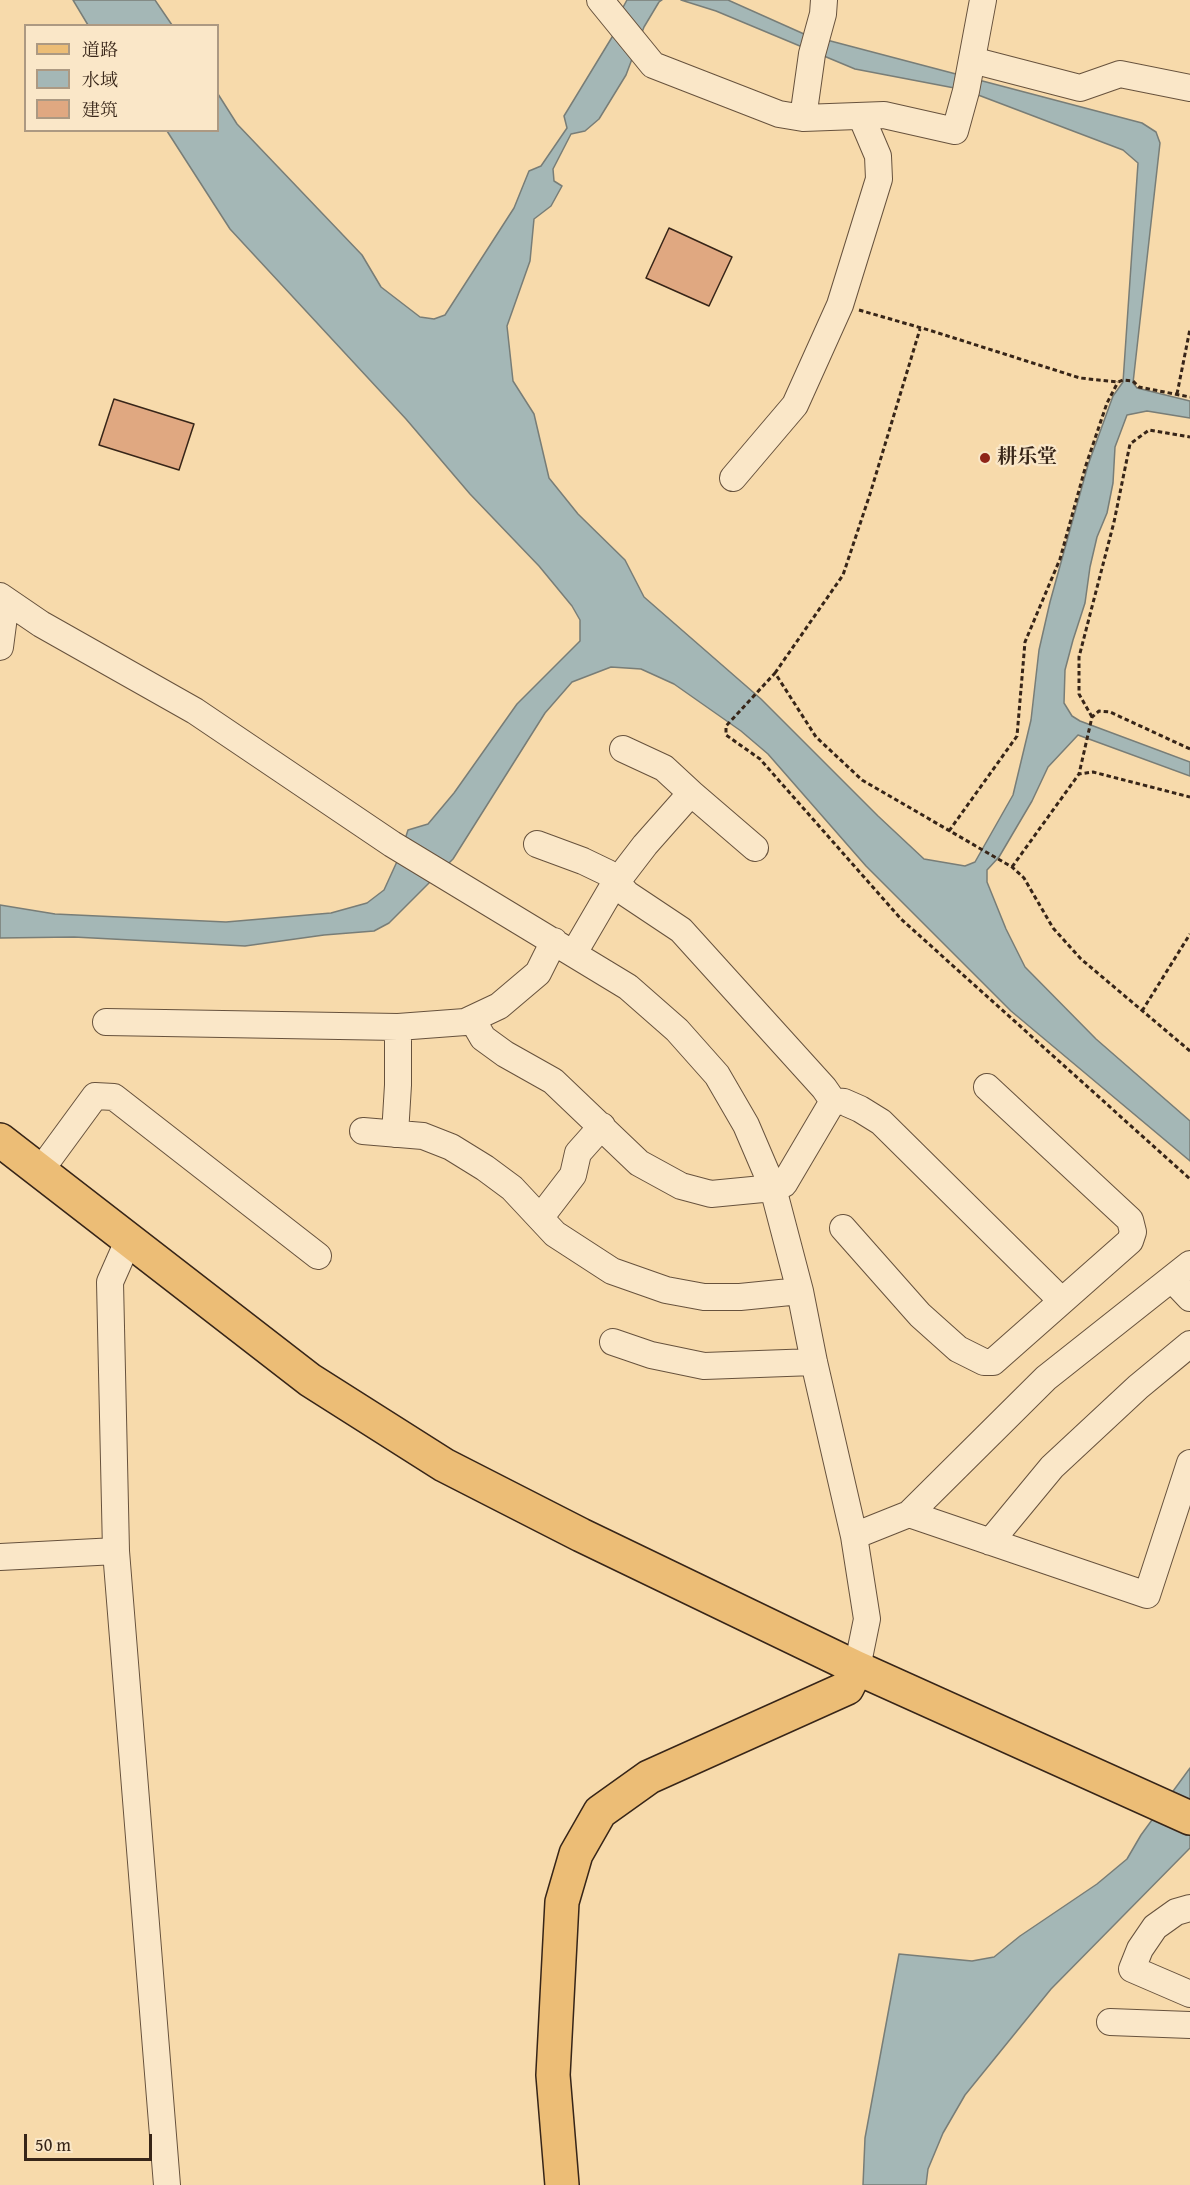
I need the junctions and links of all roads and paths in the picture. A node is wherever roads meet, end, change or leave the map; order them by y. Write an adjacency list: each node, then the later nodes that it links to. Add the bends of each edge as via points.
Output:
1 (983, 0): 4 (street)
2 (604, 5): 7 (street, via 653,64 779,114)
3 (824, 7): 7 (street, via 812,54)
4 (972, 60): 5 (street, via 1080,88 1120,74); 6 (street, via 955,131 884,115)
5 (1190, 88)
6 (861, 116): 7 (street); 8 (street, via 878,156 879,179)
7 (803, 118)
8 (840, 305): 9 (path); 15 (street, via 795,405)
9 (920, 329): 11 (path, via 1080,378); 18 (path, via 843,575)
10 (1190, 329): 12 (path)
11 (1118, 382): 12 (path, via 1133,381 1139,387); 25 (path, via 1086,465 1060,559 1025,642 1017,736)
12 (1177, 394): 13 (path)
13 (1190, 397)
14 (1190, 437): 19 (path, via 1149,430 1130,444 1078,657 1078,694)
15 (733, 478)
16 (3, 599): 17 (street); 31 (street, via 195,711 392,844)
17 (0, 647)
18 (776, 673): 25 (path, via 816,737 862,780); 44 (path, via 726,726 726,735 760,759 901,919)
19 (1092, 717): 21 (path, via 1099,711 1110,712); 22 (path)
20 (623, 749): 23 (street, via 664,768)
21 (1190, 749)
22 (1078, 774): 24 (path, via 1093,772); 28 (path)
23 (691, 793): 27 (street); 29 (street)
24 (1190, 797)
25 (948, 831): 28 (path)
26 (537, 844): 29 (street, via 583,861)
27 (755, 848)
28 (1012, 867): 32 (path, via 1024,878 1053,928 1081,959)
29 (617, 882): 31 (street); 38 (street, via 627,894 681,930)
30 (1190, 934): 32 (path)
31 (564, 947): 33 (street, via 499,1006); 45 (street, via 628,987 677,1030 717,1075 746,1125)
32 (1142, 1011): 36 (path)
33 (472, 1019): 35 (street); 39 (street, via 483,1038 553,1081)
34 (106, 1022): 35 (street)
35 (398, 1027): 41 (street)
36 (1190, 1051)
37 (987, 1087): 53 (street, via 1130,1220 1130,1241)
38 (833, 1101): 45 (street, via 784,1184); 53 (street, via 844,1102 881,1122)
39 (602, 1126): 45 (street, via 639,1163 681,1186 711,1194); 46 (street, via 578,1153 573,1175)
40 (363, 1131): 41 (street)
41 (395, 1134): 46 (street, via 423,1136 451,1147 512,1188)
42 (0, 1140): 43 (main road)
43 (40, 1170): 48 (main road); 49 (street, via 95,1096 114,1097)
44 (1190, 1179)
45 (773, 1188): 51 (street)
46 (540, 1218): 51 (street, via 555,1234 612,1271 666,1290 740,1298)
47 (843, 1228): 53 (street, via 920,1315 958,1349 984,1362 993,1362)
48 (129, 1239): 61 (street, via 110,1282); 63 (main road, via 310,1380 444,1465)
49 (318, 1256)
50 (1181, 1272): 52 (street); 58 (street, via 1046,1378)
51 (800, 1291): 56 (street)
52 (1190, 1298)
53 (1061, 1300)
54 (613, 1342): 56 (street, via 704,1366)
55 (1185, 1353): 60 (street, via 1138,1387 1052,1467)
56 (814, 1362): 59 (street)
57 (1190, 1463): 60 (street, via 1147,1595)
58 (909, 1514): 59 (street); 60 (street)
59 (854, 1536): 63 (street, via 867,1619)
60 (990, 1542)
61 (116, 1551): 62 (street); 69 (street)
62 (0, 1557)
63 (857, 1668): 64 (main road); 70 (main road, via 847,1688 649,1777 600,1812 580,1845 562,1902 553,2075)
64 (1190, 1818)
65 (1190, 1908): 66 (street, via 1176,1912 1155,1927 1132,1969)
66 (1190, 1994)
67 (1110, 2022): 68 (street)
68 (1190, 2025)
69 (167, 2185)
70 (562, 2185)

